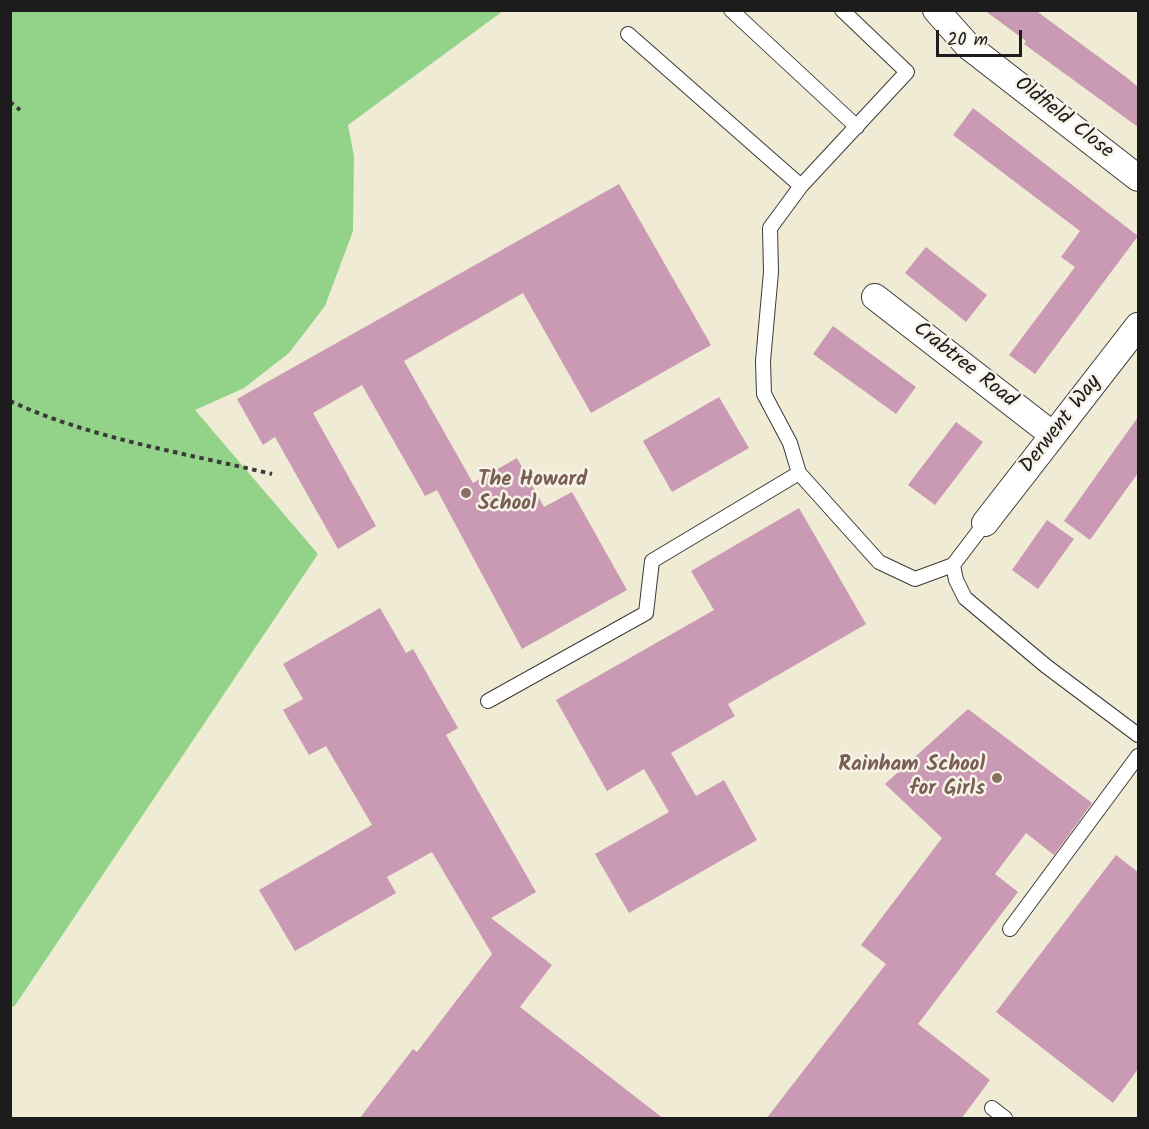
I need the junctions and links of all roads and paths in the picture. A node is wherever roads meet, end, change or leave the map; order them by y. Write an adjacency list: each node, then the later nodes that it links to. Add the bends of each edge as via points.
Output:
1 (732, 10): 7 (lane)
2 (842, 10): 7 (lane, via 907,72)
3 (936, 10): 8 (street, Oldfield Close, via 968,46)
4 (628, 34): 9 (lane)
5 (10, 102): 6 (path)
6 (20, 110)
7 (856, 126): 9 (lane)
8 (1138, 178)
9 (801, 186): 14 (lane, via 770,228 771,272 763,361 764,394 790,443)
10 (876, 297): 13 (street, Crabtree Road)
11 (1138, 326): 13 (street, Derwent Way)
12 (10, 401): 15 (path, via 44,417 89,430)
13 (1053, 435): 16 (street, Derwent Way)
14 (799, 473): 17 (lane, via 879,562 915,579); 18 (lane, via 652,561 646,613)
15 (272, 474)
16 (985, 523): 17 (lane)
17 (953, 565): 19 (lane, via 965,598 1046,666)
18 (488, 700)
19 (1138, 735)
20 (1138, 756): 21 (lane)
21 (1010, 928)
22 (992, 1108): 23 (lane)
23 (1005, 1119)

